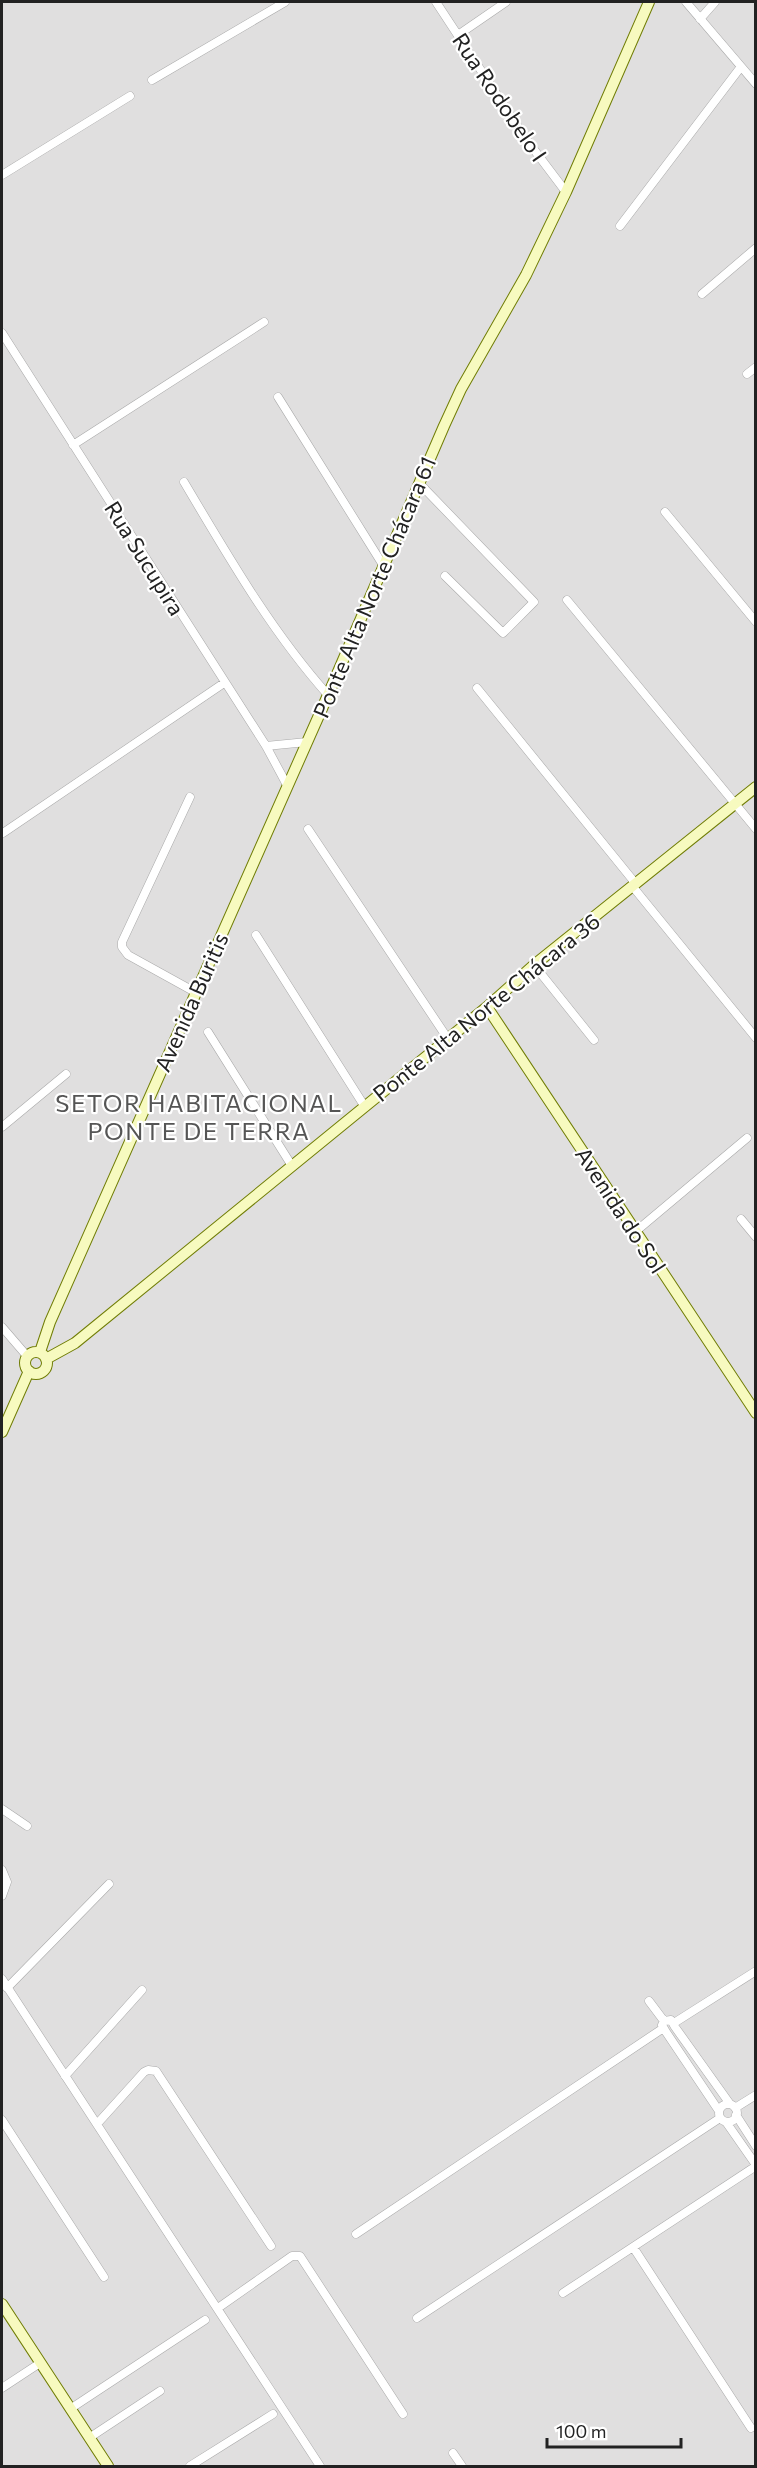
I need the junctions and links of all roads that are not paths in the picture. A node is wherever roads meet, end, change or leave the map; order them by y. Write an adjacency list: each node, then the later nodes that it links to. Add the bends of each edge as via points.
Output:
1 (285, 2): 11 (street)
2 (436, 2): 8 (street, Rua Rodobelo I)
3 (506, 2): 8 (street)
4 (649, 2): 15 (street, Ponte Alta Norte Chácara 61)
5 (686, 2): 7 (street)
6 (715, 2): 7 (street)
7 (700, 19): 9 (street)
8 (458, 35): 15 (street, Rua Rodobelo I)
9 (740, 68): 10 (street); 16 (street)
10 (752, 74): 12 (street)
11 (152, 80)
12 (756, 84)
13 (130, 96): 14 (street)
14 (2, 175)
15 (566, 192): 26 (street, Ponte Alta Norte Chácara 61, via 526,275 461,389)
16 (620, 226)
17 (756, 249): 18 (street)
18 (702, 294)
19 (264, 322): 24 (street)
20 (2, 333): 24 (street, Rua Sucupira)
21 (756, 367): 22 (street)
22 (747, 374)
23 (278, 397): 28 (street)
24 (73, 445): 32 (street, Rua Sucupira)
25 (184, 482): 34 (street, via 294,656)
26 (419, 483): 28 (street, Ponte Alta Norte Chácara 61); 29 (street, via 534,602 503,633)
27 (665, 512): 31 (street)
28 (383, 565): 34 (street, Ponte Alta Norte Chácara 61)
29 (445, 576)
30 (567, 600): 40 (street)
31 (756, 621)
32 (224, 683): 36 (street, Rua Sucupira); 43 (street)
33 (477, 688): 44 (street)
34 (328, 695): 35 (street, Ponte Alta Norte Chácara 61)
35 (307, 742): 36 (street); 37 (street, Ponte Alta Norte Chácara 61)
36 (266, 746): 37 (street, Rua Sucupira)
37 (287, 784): 47 (street, Avenida Buritis)
38 (756, 787): 40 (street, Ponte Alta Norte Chácara 36)
39 (190, 797): 47 (street, via 122,947 129,955)
40 (735, 803): 42 (street); 44 (street, Ponte Alta Norte Chácara 36)
41 (308, 829): 51 (street)
42 (756, 829)
43 (3, 833)
44 (634, 886): 46 (street, Ponte Alta Norte Chácara 36); 50 (street)
45 (256, 935): 54 (street)
46 (534, 965): 48 (street, Ponte Alta Norte Chácara 36); 52 (street)
47 (195, 992): 62 (street, Avenida Buritis, via 50,1322)
48 (487, 1007): 51 (street, Ponte Alta Norte Chácara 36); 59 (street, Avenida do Sol)
49 (208, 1032): 57 (street)
50 (756, 1038)
51 (448, 1039): 54 (street, Ponte Alta Norte Chácara 36)
52 (594, 1040)
53 (66, 1074): 55 (street)
54 (365, 1107): 57 (street, Ponte Alta Norte Chácara 36)
55 (2, 1127)
56 (747, 1138): 59 (street)
57 (292, 1166): 62 (street, Ponte Alta Norte Chácara 36, via 75,1343)
58 (741, 1219): 60 (street)
59 (635, 1232): 65 (street, Avenida do Sol)
60 (756, 1238)
61 (2, 1327): 63 (street)
62 (43, 1355): 63 (street, via 33,1351); 64 (street, via 43,1372 36,1375)
63 (27, 1356): 64 (street)
64 (29, 1371): 66 (street)
65 (756, 1413)
66 (2, 1432)
67 (2, 1809): 68 (street)
68 (27, 1826)
69 (2, 1870): 71 (street, via 7,1882)
70 (109, 1884): 74 (street)
71 (2, 1896)
72 (756, 1971): 77 (street)
73 (2, 1980): 74 (street)
74 (7, 1988): 79 (street)
75 (142, 1990): 79 (street)
76 (649, 2001): 78 (street)
77 (675, 2025): 78 (street, via 671,2020); 81 (street)
78 (664, 2027): 82 (street); 89 (street)
79 (65, 2076): 84 (street)
80 (756, 2095): 81 (street)
81 (734, 2109): 82 (street, via 732,2120); 82 (street, via 723,2105); 85 (street)
82 (721, 2117): 86 (street); 96 (street)
83 (2, 2120): 92 (street)
84 (97, 2124): 90 (street, via 144,2072 156,2071); 95 (street)
85 (749, 2136): 86 (street); 87 (street)
86 (740, 2142): 88 (street)
87 (756, 2146)
88 (756, 2165): 91 (street)
89 (356, 2234)
90 (271, 2246)
91 (633, 2247): 93 (street); 104 (street)
92 (104, 2277)
93 (563, 2293)
94 (2, 2304): 98 (street)
95 (218, 2308): 103 (street, via 292,2256 300,2256); 109 (street)
96 (417, 2318)
97 (205, 2320): 101 (street)
98 (40, 2363): 99 (street); 101 (street)
99 (2, 2388)
100 (160, 2391): 105 (street)
101 (70, 2409): 105 (street)
102 (273, 2414): 108 (street)
103 (404, 2414)
104 (751, 2428)
105 (89, 2438): 107 (street)
106 (453, 2453): 110 (street)
107 (108, 2466)
108 (190, 2466)
109 (320, 2466)
110 (462, 2466)

